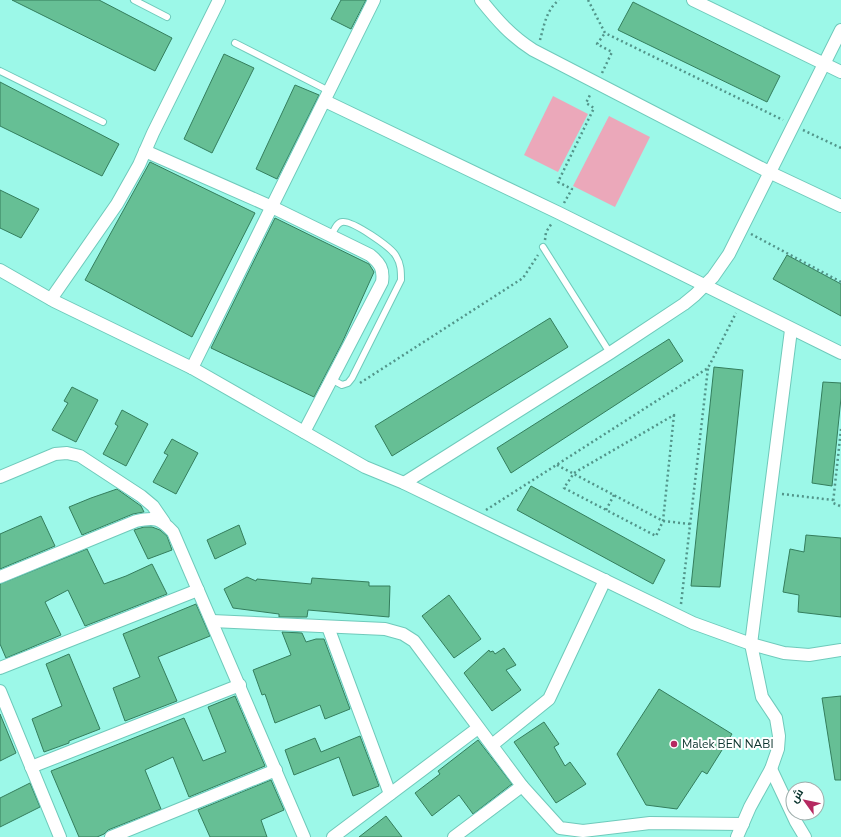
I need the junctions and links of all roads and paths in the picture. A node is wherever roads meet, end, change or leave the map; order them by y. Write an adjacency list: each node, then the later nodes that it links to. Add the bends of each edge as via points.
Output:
1 (134, 0): 8 (lane)
2 (219, 0): 21 (street)
3 (374, 0): 17 (street)
4 (481, 0): 12 (street, via 502,26)
5 (559, 0): 12 (path, via 545,19)
6 (588, 0): 10 (path)
7 (693, 0): 13 (street)
8 (167, 17)
9 (841, 30): 13 (street)
10 (605, 33): 16 (path, via 597,44 612,52); 19 (path)
11 (235, 43): 17 (lane)
12 (537, 52): 16 (street)
13 (824, 64): 15 (street); 19 (street)
14 (0, 71): 18 (lane)
15 (841, 72)
16 (597, 83): 22 (street); 25 (path, via 586,103 594,108 558,182 572,189)
17 (327, 96): 24 (street); 25 (street)
18 (103, 122)
19 (793, 126): 20 (path); 22 (street)
20 (841, 148)
21 (145, 151): 24 (street); 32 (street, via 117,204)
22 (771, 173): 23 (street); 26 (street)
23 (841, 206)
24 (272, 207): 27 (street); 37 (street)
25 (559, 213): 28 (path, via 546,232); 31 (street)
26 (742, 230): 30 (path); 31 (street, via 722,266)
27 (331, 236): 39 (street, via 378,261 383,275 382,282); 40 (lane, via 342,222 348,223 386,244 396,256 401,268 401,280)
28 (543, 247): 35 (lane); 40 (path, via 523,278 357,385)
29 (0, 270): 32 (street)
30 (841, 282)
31 (705, 285): 33 (street); 35 (street, via 684,304)
32 (51, 300): 37 (street)
33 (741, 303): 34 (street); 38 (path)
34 (791, 330): 36 (street); 48 (street)
35 (610, 353): 47 (street)
36 (841, 353)
37 (192, 368): 42 (street)
38 (708, 368): 44 (path); 56 (path)
39 (331, 379): 40 (lane, via 342,385); 42 (street)
40 (348, 383)
41 (841, 429): 43 (path)
42 (304, 432): 47 (street, via 365,467)
43 (840, 446): 50 (path)
44 (557, 465): 45 (path); 53 (path)
45 (574, 473): 49 (path); 52 (path, via 564,488); 54 (path, via 674,415)
46 (0, 477): 55 (street, via 55,454 80,456 141,496 153,506)
47 (404, 483): 53 (street)
48 (771, 492): 50 (path); 63 (street)
49 (614, 495): 52 (path); 54 (path)
50 (833, 500): 51 (path, via 832,503 840,506)
51 (841, 504)
52 (606, 510): 54 (path, via 656,536)
53 (475, 517): 58 (street)
54 (663, 521): 56 (path)
55 (164, 522): 57 (street, via 150,518 136,521); 59 (street, via 173,532)
56 (690, 524): 60 (path)
57 (0, 577)
58 (605, 580): 60 (street); 69 (street, via 549,699)
59 (198, 590): 61 (street); 65 (street)
60 (680, 617): 63 (street)
61 (212, 621): 62 (street); 66 (street)
62 (328, 627): 68 (street, via 385,629 403,634 414,641); 74 (street)
63 (751, 644): 64 (street, via 809,655); 71 (street, via 762,697 776,718 779,736)
64 (841, 650)
65 (0, 668)
66 (240, 685): 70 (street); 72 (street)
67 (0, 691): 70 (street)
68 (478, 728): 69 (street); 74 (street)
69 (492, 745): 73 (street)
70 (31, 767): 76 (street)
71 (772, 769): 75 (street); 82 (street)
72 (276, 770): 77 (street); 78 (street)
73 (522, 786): 75 (street, via 560,828 583,831 650,823); 80 (street)
74 (390, 794): 79 (street)
75 (743, 824): 81 (street)
76 (60, 837)
77 (111, 837)
78 (304, 837)
79 (333, 837)
80 (454, 837)
81 (737, 837)
82 (805, 837)

